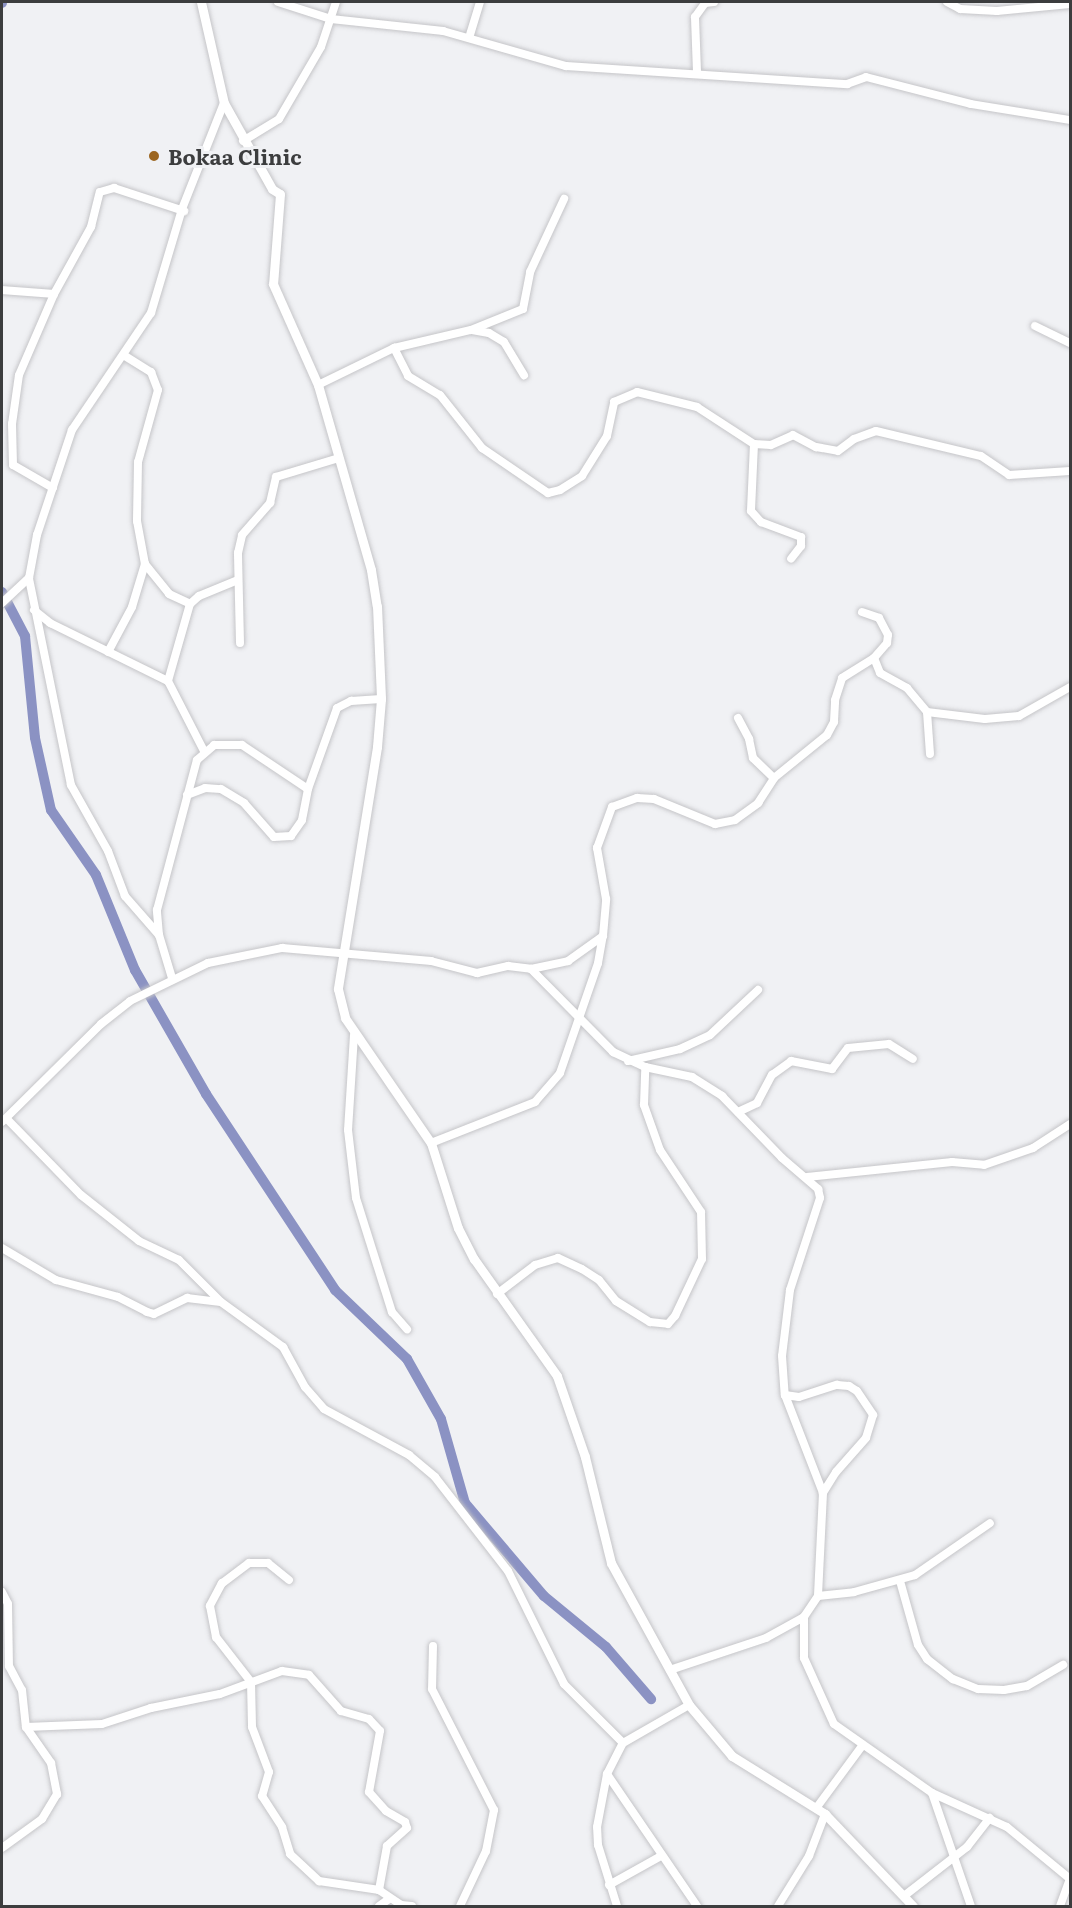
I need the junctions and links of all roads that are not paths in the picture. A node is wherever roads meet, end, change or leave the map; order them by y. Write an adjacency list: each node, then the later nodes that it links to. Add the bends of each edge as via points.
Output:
1 (201, 2): 12 (street)
2 (278, 2): 9 (street)
3 (336, 2): 9 (street)
4 (480, 2): 10 (street)
5 (714, 2): 11 (street, via 705,3 695,17)
6 (946, 2): 8 (street)
7 (1071, 4): 8 (street, via 1018,11)
8 (962, 5)
9 (331, 20): 10 (street, via 443,31); 14 (street, via 321,46 279,119)
10 (469, 38): 11 (street, via 566,66 614,67 651,75)
11 (697, 72): 13 (street, via 847,84 866,77 971,104)
12 (224, 103): 14 (street); 16 (street, via 187,194)
13 (1071, 120)
14 (243, 141): 25 (street, via 272,189 280,194 271,275)
15 (564, 199): 20 (street, via 532,267 523,309)
16 (184, 211): 18 (street, via 114,188 102,189 91,227); 23 (street, via 161,290)
17 (2, 290): 18 (street)
18 (54, 294): 29 (street, via 21,367 12,424 13,465)
19 (1035, 326): 21 (street)
20 (471, 330): 22 (street); 24 (street, via 489,333 504,342 515,354)
21 (1071, 343)
22 (394, 348): 25 (street); 26 (street, via 412,380 440,395 482,448 540,490 560,490 582,476 597,458 607,436 614,402 637,392 697,407)
23 (125, 356): 29 (street, via 76,421); 31 (street, via 151,372 158,390 138,462 137,521)
24 (524, 375)
25 (318, 385): 27 (street)
26 (754, 444): 28 (street, via 771,445 793,435 816,447 838,451 854,439 876,431 981,456 1009,475); 30 (street, via 751,510 761,522 801,537 801,546)
27 (339, 458): 33 (street, via 276,477 270,503 242,535); 43 (street, via 371,570 380,642)
28 (1071, 471)
29 (53, 488): 32 (street)
30 (790, 559)
31 (146, 564): 35 (street, via 168,594); 39 (street, via 132,607)
32 (29, 578): 34 (street); 36 (street)
33 (238, 580): 35 (street, via 199,596); 38 (street)
34 (2, 603)
35 (190, 604): 41 (street)
36 (34, 610): 39 (street, via 50,623); 51 (street, via 71,784 108,851 125,896)
37 (862, 612): 40 (street, via 879,618 888,635 887,643)
38 (240, 643)
39 (108, 652): 41 (street)
40 (874, 658): 44 (street, via 880,673 907,687); 48 (street, via 842,678 832,729)
41 (168, 681): 46 (street)
42 (1071, 687): 44 (street, via 1019,716 985,719)
43 (381, 699): 49 (street, via 351,701 337,708); 53 (street)
44 (927, 712): 47 (street)
45 (738, 718): 48 (street, via 753,758)
46 (204, 751): 49 (street, via 214,745 242,745); 50 (street, via 191,771)
47 (930, 754)
48 (774, 778): 52 (street, via 758,803 723,824 702,820 654,800 637,798 612,807 597,848 606,899)
49 (308, 789): 50 (street, via 302,820 291,836 283,839 274,837 244,803 220,789 205,788)
50 (187, 795): 51 (street, via 157,910)
51 (159, 935): 55 (street)
52 (603, 936): 54 (street, via 568,961); 57 (street, via 598,963)
53 (343, 952): 54 (street, via 431,961 477,974 508,966); 55 (street, via 282,948 243,953); 58 (street, via 340,1003)
54 (531, 969): 57 (street)
55 (172, 978): 63 (street, via 130,1001 101,1024)
56 (758, 990): 60 (street, via 710,1035 680,1049)
57 (578, 1017): 60 (street, via 605,1046); 65 (street, via 567,1057 546,1093 515,1111)
58 (354, 1035): 65 (street); 70 (street, via 348,1130 356,1198 392,1312)
59 (914, 1059): 62 (street, via 889,1044 848,1048 832,1069 791,1061 772,1075 757,1103)
60 (628, 1061): 61 (street)
61 (645, 1067): 62 (street, via 692,1077); 68 (street, via 644,1105 660,1150 701,1212 702,1259 675,1316 668,1324 650,1322 616,1301 599,1280 558,1258 535,1265)
62 (738, 1112): 66 (street)
63 (4, 1121): 69 (street, via 81,1195 139,1241 179,1260)
64 (1071, 1124): 66 (street, via 1034,1148 984,1165 951,1162)
65 (431, 1143): 68 (street, via 465,1243)
66 (807, 1178): 71 (street, via 818,1188 820,1198 790,1290 783,1348)
67 (2, 1248): 69 (street, via 56,1280 118,1297 154,1314 187,1299)
68 (497, 1293): 81 (street, via 557,1376 585,1457 611,1563)
69 (221, 1302): 85 (street, via 291,1354 305,1387 324,1409 409,1455 435,1477 508,1571 564,1684)
70 (408, 1329)
71 (785, 1395): 72 (street); 72 (street, via 799,1397 837,1385 849,1386 873,1415 866,1438)
72 (823, 1493): 77 (street)
73 (990, 1523): 75 (street, via 925,1570)
74 (289, 1580): 82 (street, via 268,1563 249,1563 214,1594 210,1623)
75 (900, 1581): 77 (street); 80 (street, via 918,1645 927,1659 952,1679 978,1689 1004,1690 1027,1686)
76 (2, 1592): 84 (street, via 8,1604 9,1666 22,1690)
77 (818, 1596): 78 (street)
78 (804, 1617): 81 (street, via 742,1649); 86 (street, via 804,1658 831,1719)
79 (433, 1646): 102 (street, via 432,1689 494,1810 486,1851)
80 (1063, 1665)
81 (670, 1670): 83 (street)
82 (250, 1682): 84 (street, via 102,1724); 97 (street, via 252,1727 269,1772 262,1796 282,1827 290,1854 319,1881); 97 (street, via 282,1671 309,1675 341,1711 376,1725 381,1742 369,1792 407,1828 387,1846)
83 (689, 1705): 85 (street); 89 (street, via 732,1756)
84 (26, 1727): 92 (street, via 51,1763 57,1794 42,1819)
85 (623, 1743): 87 (street)
86 (862, 1746): 88 (street); 89 (street)
87 (607, 1774): 93 (street); 96 (street, via 597,1827)
88 (932, 1793): 91 (street); 94 (street)
89 (817, 1807): 90 (street)
90 (825, 1814): 98 (street); 105 (street, via 809,1856)
91 (990, 1818): 94 (street); 95 (street)
92 (2, 1848)
93 (661, 1856): 96 (street); 104 (street)
94 (954, 1858): 98 (street); 107 (street)
95 (1070, 1879): 108 (street)
96 (609, 1885): 103 (street)
97 (379, 1890): 99 (street)
98 (904, 1896): 106 (street)
99 (389, 1899): 100 (street); 101 (street)
100 (380, 1906)
101 (412, 1906)
102 (460, 1906)
103 (617, 1906)
104 (697, 1906)
105 (778, 1906)
106 (914, 1906)
107 (971, 1906)
108 (1060, 1906)

